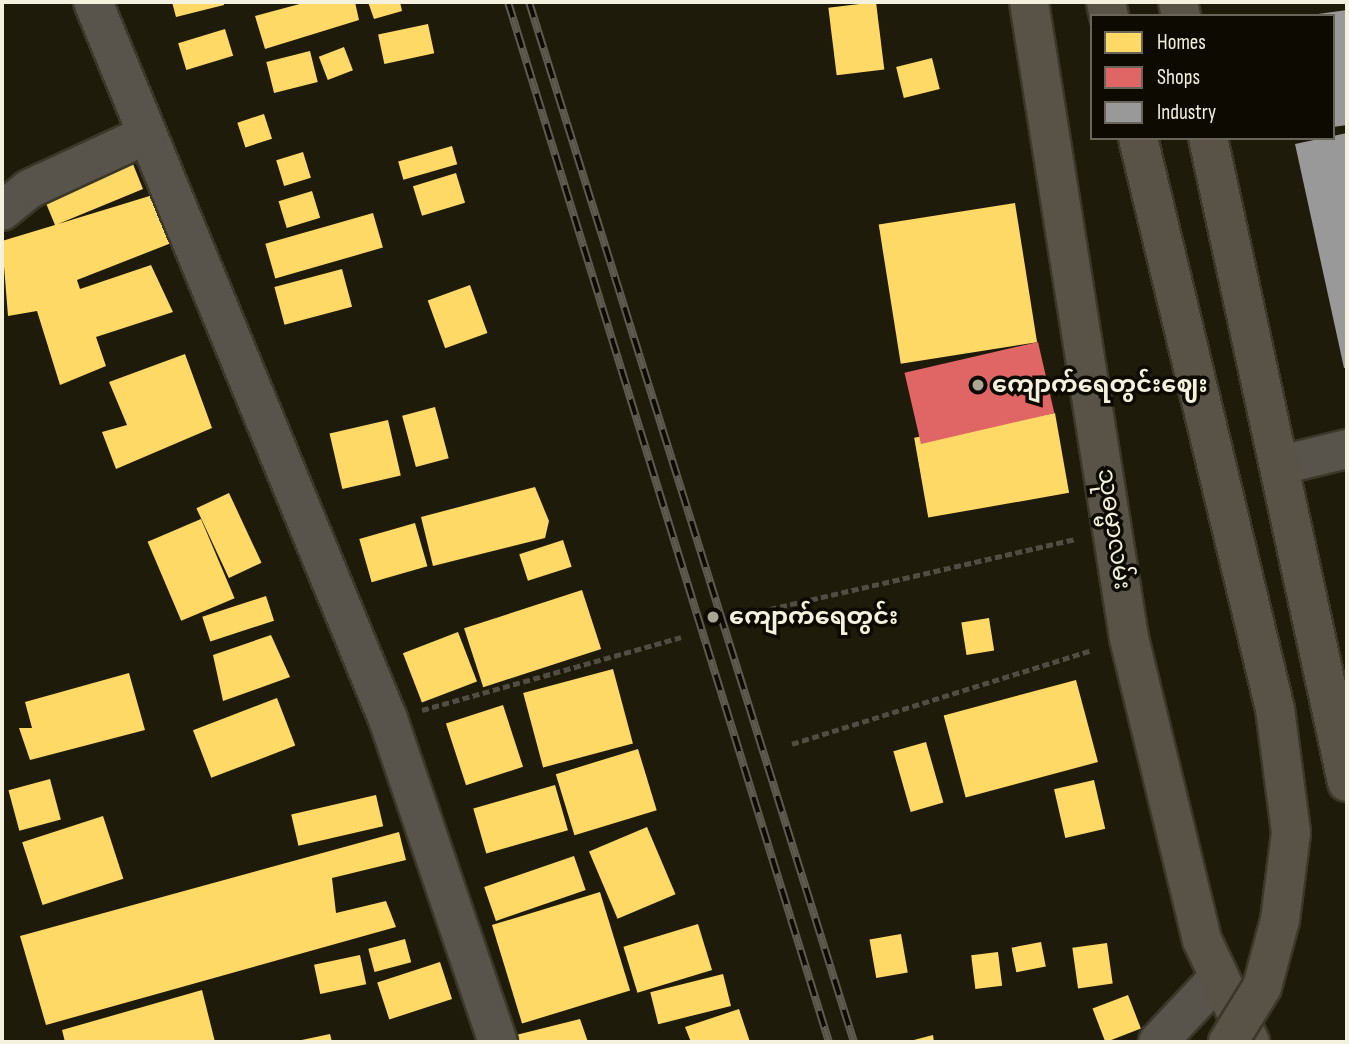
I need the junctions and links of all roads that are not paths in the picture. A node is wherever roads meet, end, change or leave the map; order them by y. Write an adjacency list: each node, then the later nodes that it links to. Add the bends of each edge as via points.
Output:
1 (93, 2): 3 (street)
2 (1028, 2): 10 (main road, သုဓမ္မာလမ်း, via 1116,530 1129,638 1202,940)
3 (146, 135): 6 (street, via 29,189); 11 (street, via 388,719)
4 (1138, 140): 13 (main road, bridge, via 1275,709 1291,833 1280,920 1262,987)
5 (1208, 140): 8 (main road)
6 (2, 211)
7 (1347, 449): 8 (street)
8 (1281, 465): 9 (main road)
9 (1347, 782)
10 (1217, 978): 12 (street); 14 (main road, သုဓမ္မာလမ်း)
11 (498, 1042)
12 (1158, 1042)
13 (1228, 1042)
14 (1250, 1042)

